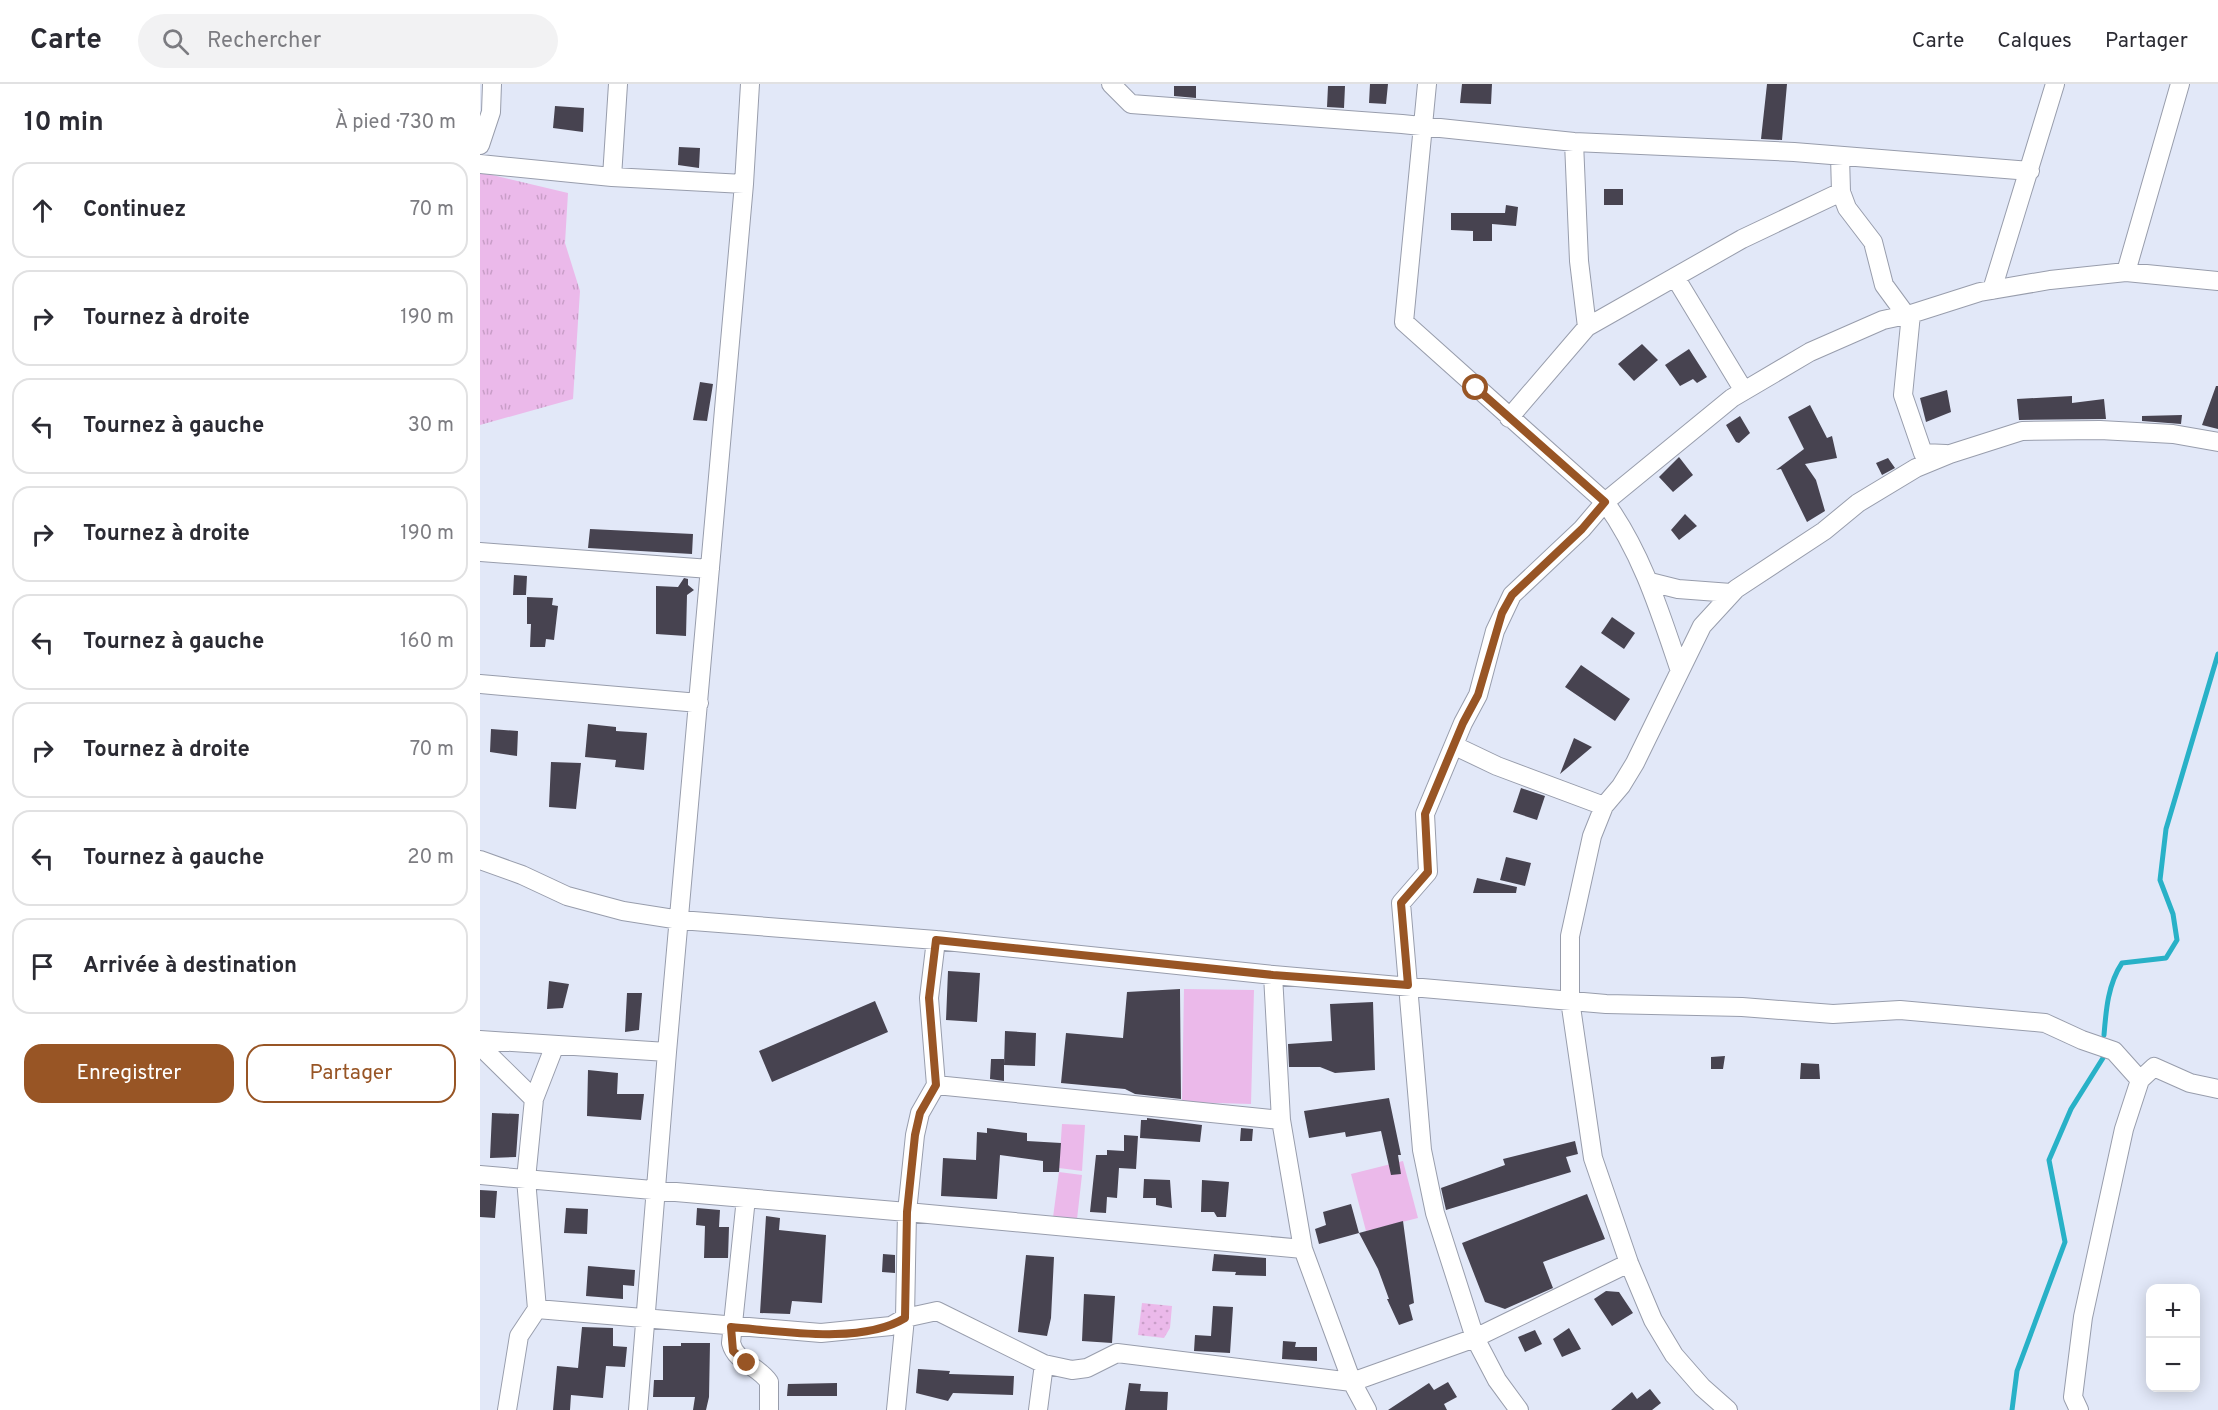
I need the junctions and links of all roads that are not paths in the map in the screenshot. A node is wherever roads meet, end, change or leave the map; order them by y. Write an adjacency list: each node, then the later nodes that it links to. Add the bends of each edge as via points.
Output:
1 (492, 84): 10 (street, via 491,112)
2 (618, 84): 14 (street)
3 (750, 84): 15 (street)
4 (1111, 84): 8 (street, via 1131,104)
5 (1427, 84): 8 (street)
6 (2055, 84): 13 (street)
7 (2180, 84): 17 (street)
8 (1425, 127): 9 (street); 24 (street, via 1404,322)
9 (1574, 142): 11 (street); 22 (street, via 1579,261)
10 (480, 145)
11 (1840, 156): 13 (street); 16 (street)
12 (480, 164): 14 (street)
13 (2030, 171): 20 (street)
14 (612, 177): 15 (street)
15 (744, 184): 29 (street)
16 (1841, 192): 18 (street, via 1742,239); 21 (street, via 1873,242 1884,285)
17 (2126, 272): 19 (street); 20 (street)
18 (1675, 277): 22 (street); 23 (street)
19 (2218, 281)
20 (1992, 290): 21 (street)
21 (1909, 314): 23 (street, via 1883,320 1810,352); 26 (street, via 1904,395 1923,453)
22 (1587, 327): 24 (street)
23 (1744, 391): 27 (street)
24 (1509, 418): 27 (street)
25 (2218, 442): 26 (street, via 2173,434 2022,431)
26 (1950, 454): 31 (street, via 1916,468 1858,503)
27 (1605, 502): 30 (street, via 1621,524); 35 (street, via 1512,595 1496,631 1478,695)
28 (480, 552): 29 (street)
29 (710, 569): 34 (street)
30 (1650, 582): 31 (street); 32 (street)
31 (1731, 594): 32 (street, via 1702,626)
32 (1680, 670): 36 (street, via 1635,763)
33 (480, 684): 34 (street)
34 (699, 703): 38 (street)
35 (1455, 746): 36 (street); 41 (street, via 1425,814 1428,872 1401,903)
36 (1604, 806): 42 (street, via 1592,836 1570,936)
37 (480, 860): 38 (street, via 567,896 623,911)
38 (680, 920): 39 (street); 46 (street)
39 (936, 940): 40 (street); 48 (street, via 929,998)
40 (1273, 975): 41 (street); 51 (street)
41 (1408, 985): 42 (street); 63 (street, via 1422,1150 1435,1213)
42 (1570, 1000): 47 (street, via 1833,1014 1900,1010 2045,1023 2114,1051); 58 (street, via 1593,1158)
43 (480, 1040): 44 (street)
44 (555, 1045): 46 (street); 50 (street)
45 (480, 1046): 50 (street)
46 (667, 1052): 54 (street)
47 (2140, 1080): 49 (street, via 2154,1067 2190,1083); 74 (street, via 2124,1129 2083,1317 2073,1397)
48 (936, 1085): 51 (street); 56 (street, via 916,1124)
49 (2218, 1089)
50 (534, 1099): 53 (street)
51 (1281, 1120): 57 (street)
52 (480, 1175): 53 (street)
53 (526, 1179): 54 (street); 59 (street)
54 (657, 1191): 55 (street); 61 (street)
55 (746, 1198): 56 (street); 62 (street)
56 (907, 1212): 57 (street); 60 (street)
57 (1303, 1249): 65 (street)
58 (1629, 1263): 63 (street); 73 (street, via 1653,1320 1674,1355)
59 (537, 1310): 61 (street); 66 (street, via 519,1336)
60 (905, 1318): 62 (street, via 891,1326 821,1333); 64 (street, via 937,1311); 69 (street)
61 (646, 1320): 62 (street); 67 (street)
62 (731, 1327): 68 (street, via 733,1351 769,1382)
63 (1475, 1338): 65 (street); 72 (street, via 1497,1380)
64 (1044, 1364): 65 (street, via 1072,1370 1087,1368 1117,1353); 70 (street)
65 (1352, 1382): 71 (street)
66 (507, 1410)
67 (638, 1410)
68 (769, 1410)
69 (896, 1410)
70 (1038, 1410)
71 (1367, 1410)
72 (1519, 1410)
73 (1728, 1410)
74 (2079, 1410)

